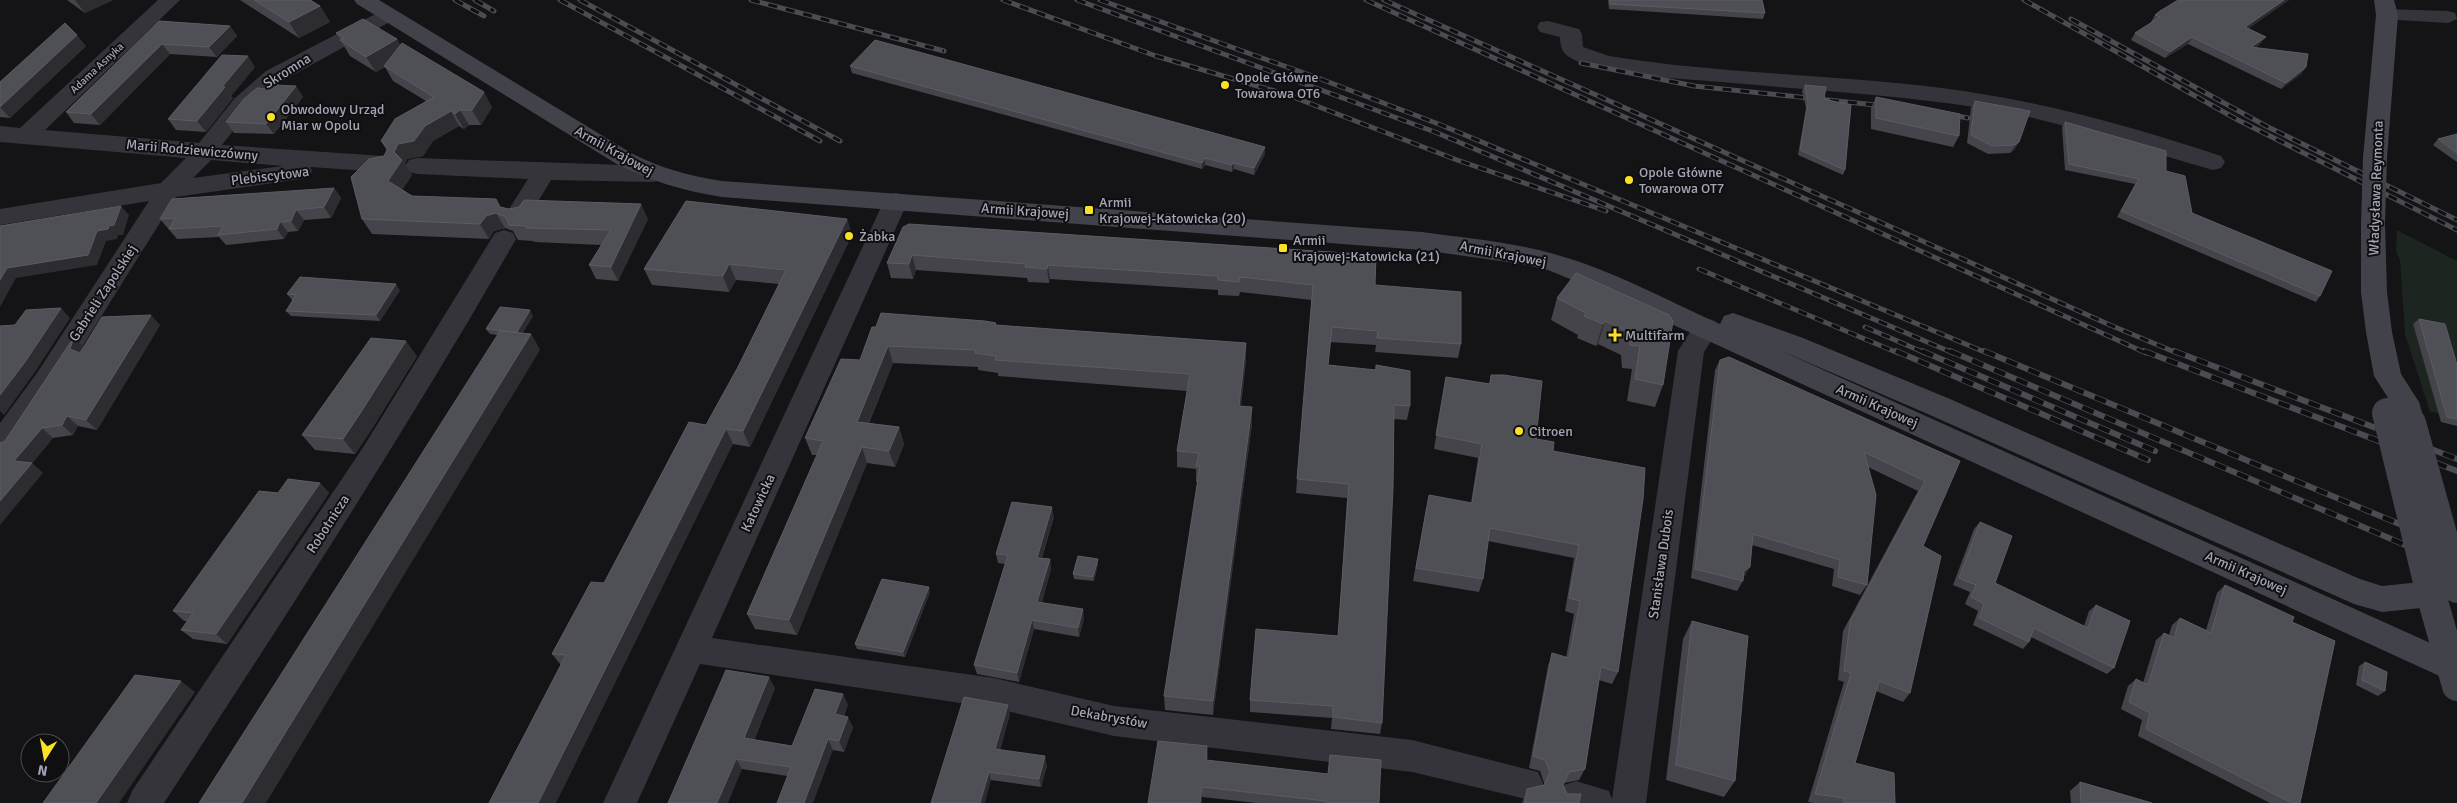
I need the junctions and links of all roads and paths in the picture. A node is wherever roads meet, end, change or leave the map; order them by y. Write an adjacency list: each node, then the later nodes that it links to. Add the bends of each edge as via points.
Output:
1 (170, 0): 9 (street, Adama Asnyka)
2 (364, 0): 5 (street, Armii Krajowej)
3 (2409, 0): 6 (street)
4 (2386, 7): 6 (street); 24 (street, Władysława Reymonta, bridge, via 2375,158 2374,292 2388,376 2405,402 2399,418)
5 (388, 15): 10 (street, Skromna, via 274,76 242,104); 15 (street, Armii Krajowej)
6 (2452, 20)
7 (1548, 27): 11 (street, via 1571,34 1570,44 1576,52 1598,59 1655,68 1890,90 1994,104 2119,132)
8 (0, 134): 9 (street, Marii Rodziewiczówny)
9 (25, 136): 10 (street, Marii Rodziewiczówny)
10 (205, 152): 12 (street, Marii Rodziewiczówny); 16 (street)
11 (2213, 162)
12 (379, 164): 16 (street, Plebiscytowa, via 269,175)
13 (417, 166): 14 (street)
14 (544, 172): 15 (street); 18 (street)
15 (653, 174): 17 (street, Armii Krajowej, via 722,188)
16 (168, 190): 19 (street, Plebiscytowa); 23 (street, Gabrieli Zapolskiej, via 46,380)
17 (896, 202): 21 (street, Armii Krajowej, via 1486,248 1554,263); 25 (street, Katowicka)
18 (518, 214)
19 (0, 217)
20 (504, 239): 29 (street, Robotnicza, via 402,412)
21 (1678, 316): 22 (street, Armii Krajowej); 24 (street, via 1736,323 1794,345 2354,591 2382,599)
22 (1706, 328): 26 (street, Armii Krajowej); 31 (street, Stanisława Dubois, via 1692,351)
23 (0, 444)
24 (2444, 591): 27 (street, Władysława Reymonta, bridge)
25 (692, 649): 28 (street, Dekabrystów, via 994,693 1114,720 1412,756); 30 (street, Katowicka)
26 (2457, 670)
27 (2457, 686)
28 (1526, 783)
29 (144, 803)
30 (620, 803)
31 (1629, 803)

